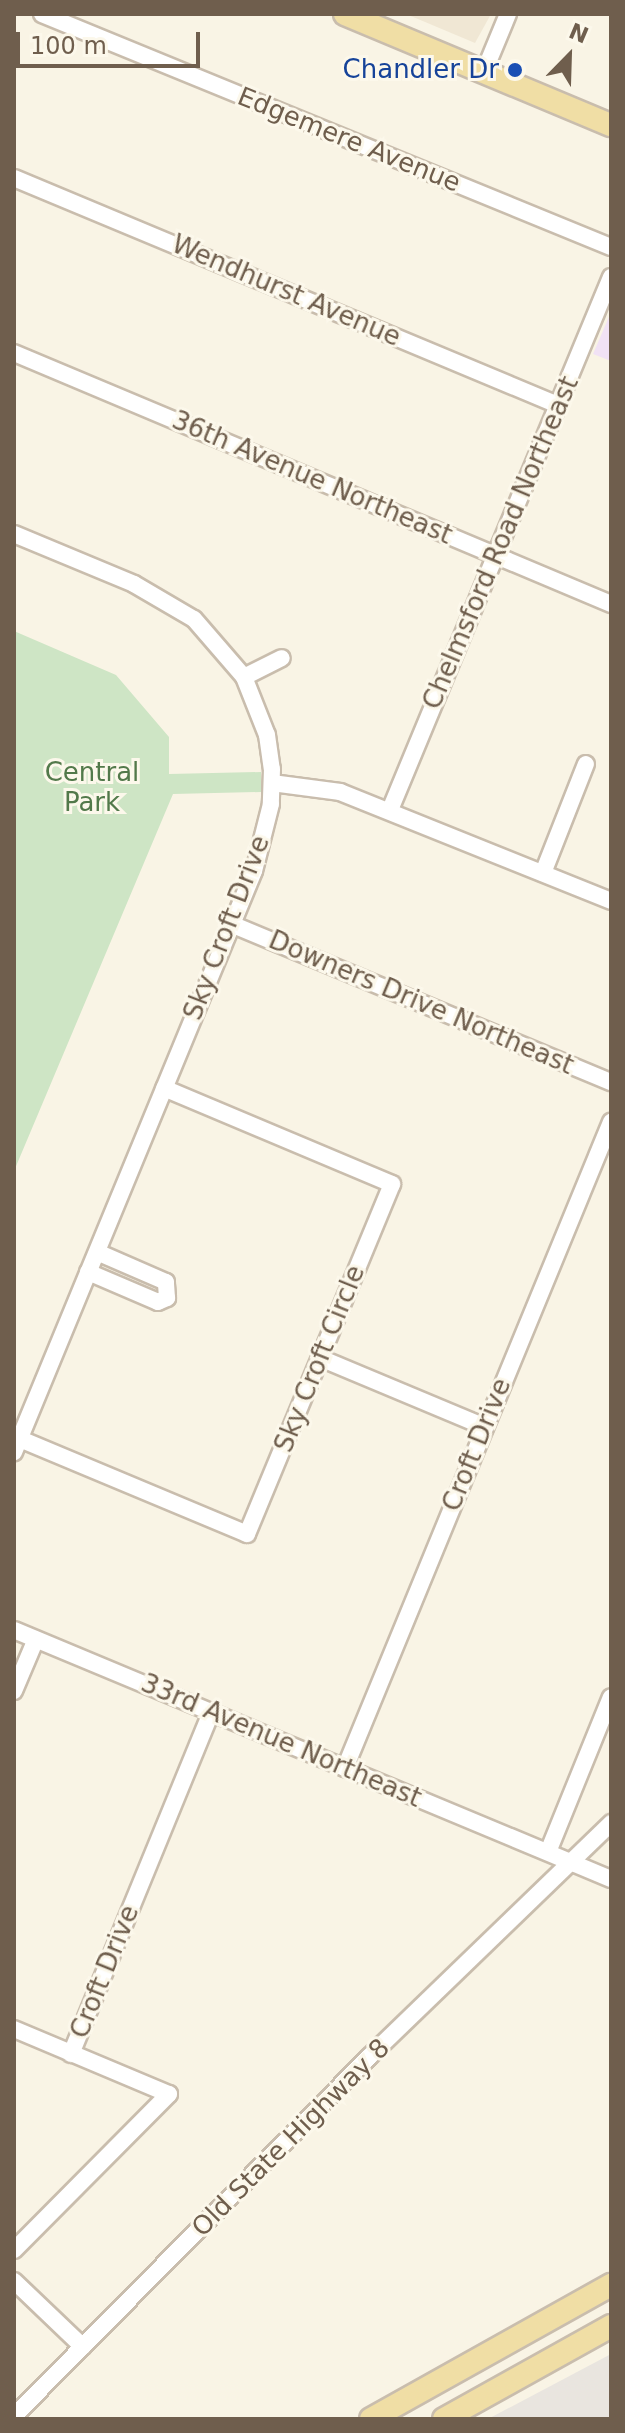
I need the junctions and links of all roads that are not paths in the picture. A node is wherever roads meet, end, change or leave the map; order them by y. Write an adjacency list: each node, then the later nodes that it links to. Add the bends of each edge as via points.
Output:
1 (42, 14): 7 (street, Edgemere Avenue)
2 (345, 14): 4 (main road)
3 (508, 14): 4 (street)
4 (484, 72): 5 (main road)
5 (611, 125)
6 (14, 178): 10 (street, Wendhurst Avenue)
7 (611, 247)
8 (611, 277): 10 (street, Chelmsford Road Northeast)
9 (14, 353): 12 (street, 36th Avenue Northeast)
10 (558, 405): 12 (street, Chelmsford Road Northeast)
11 (14, 534): 15 (street, Sky Croft Drive, via 165,599 220,643)
12 (495, 555): 13 (street, 36th Avenue Northeast); 18 (street, Chelmsford Road Northeast)
13 (611, 604)
14 (282, 658): 15 (street)
15 (244, 677): 17 (street, Sky Croft Drive, via 267,735)
16 (586, 764): 19 (street)
17 (272, 783): 18 (street, via 340,792); 21 (street, Sky Croft Drive, via 265,838)
18 (390, 810): 19 (street)
19 (543, 873): 20 (street)
20 (611, 901)
21 (231, 924): 22 (street, Downers Drive Northeast); 23 (street, Sky Croft Drive)
22 (611, 1082)
23 (164, 1088): 25 (street, Sky Croft Drive); 27 (street, Sky Croft Circle, via 392,1184)
24 (611, 1122): 28 (street, Croft Drive)
25 (97, 1252): 26 (street, Sky Croft Drive); 26 (street, via 166,1282 167,1298 158,1302)
26 (88, 1272): 29 (street, Sky Croft Drive)
27 (320, 1358): 28 (street); 29 (street, Sky Croft Circle, via 247,1534)
28 (485, 1427): 35 (street, Croft Drive)
29 (17, 1446)
30 (14, 1630): 31 (street, 33rd Avenue Northeast)
31 (36, 1639): 32 (street); 34 (street, 33rd Avenue Northeast)
32 (14, 1691)
33 (611, 1697): 37 (street)
34 (211, 1713): 35 (street, 33rd Avenue Northeast); 41 (street, Croft Drive)
35 (345, 1768): 37 (street, 33rd Avenue Northeast)
36 (611, 1823): 38 (street, Old State Highway 8)
37 (548, 1852): 38 (street, 33rd Avenue Northeast)
38 (570, 1862): 39 (street, 33rd Avenue Northeast); 46 (street, Old State Highway 8)
39 (611, 1879)
40 (14, 2029): 41 (street)
41 (71, 2054): 42 (street, via 169,2094)
42 (14, 2250)
43 (14, 2281): 46 (street)
44 (611, 2285): 48 (main road)
45 (611, 2326): 49 (main road)
46 (83, 2347): 47 (street, Old State Highway 8)
47 (14, 2416)
48 (371, 2419)
49 (444, 2419)

